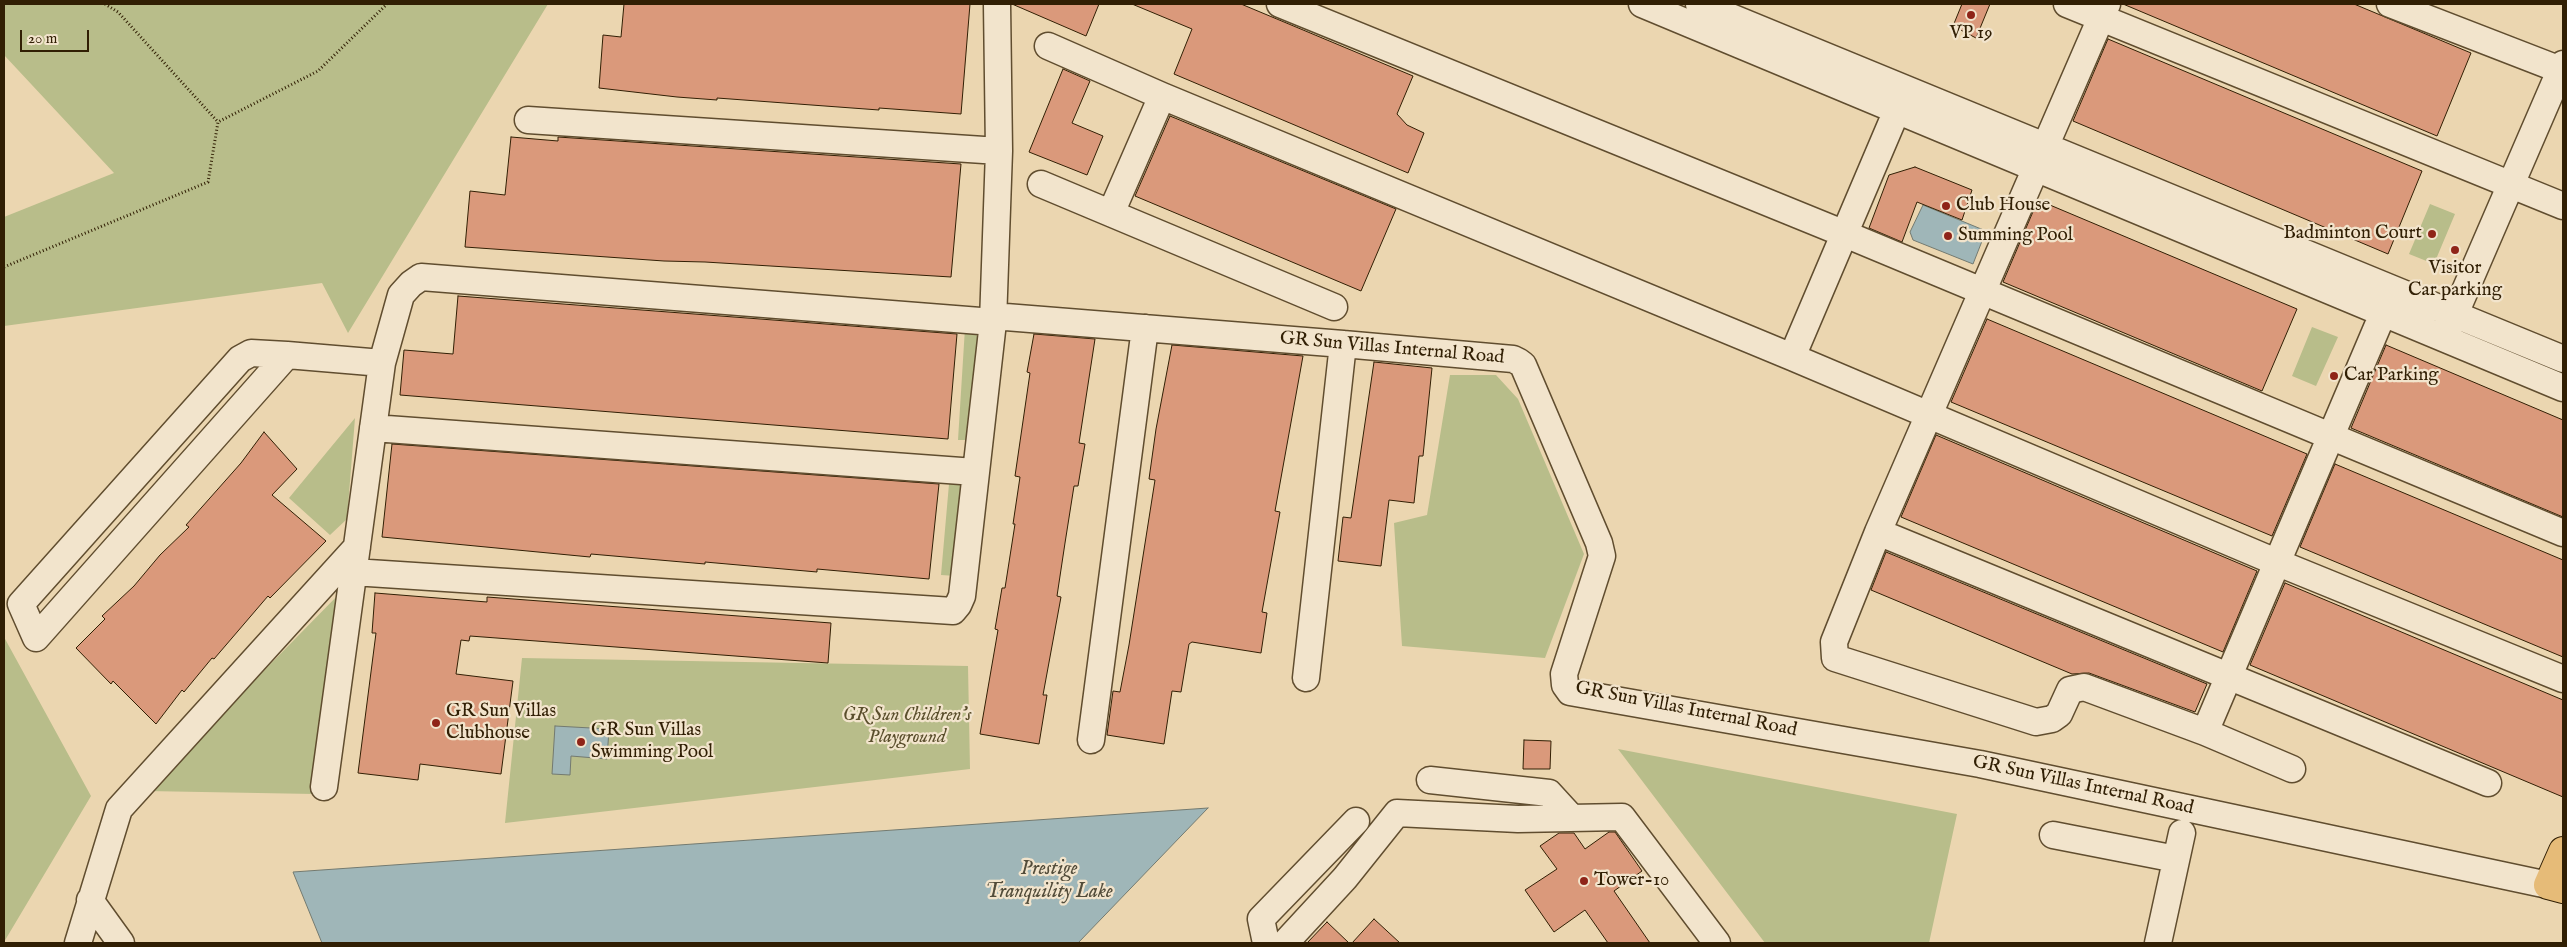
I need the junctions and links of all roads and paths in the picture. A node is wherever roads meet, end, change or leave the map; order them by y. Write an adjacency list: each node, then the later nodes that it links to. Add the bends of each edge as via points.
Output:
1 (105, 4): 15 (path, via 118,12)
2 (386, 4): 15 (path, via 318,71)
3 (997, 4): 16 (street)
4 (1280, 4): 22 (street)
5 (1642, 4): 13 (street)
6 (1699, 4): 13 (street)
7 (2067, 4): 9 (street)
8 (2390, 4): 11 (street)
9 (2104, 11): 17 (street); 19 (street)
10 (1048, 46): 12 (street)
11 (2562, 69): 19 (street)
12 (1162, 96): 21 (street); 34 (street)
13 (1902, 100): 17 (street); 22 (street)
14 (528, 120): 16 (street)
15 (218, 122): 23 (path, via 208,182)
16 (999, 151): 29 (street)
17 (2041, 157): 24 (street); 25 (street); 27 (street)
18 (1042, 184): 21 (street)
19 (2511, 184): 20 (street); 28 (street)
20 (2563, 206)
21 (1111, 213): 26 (street)
22 (1845, 234): 25 (street); 34 (street)
23 (4, 267)
24 (2394, 289): 27 (street); 28 (street)
25 (1983, 292): 38 (street); 40 (street)
26 (1334, 308)
27 (2383, 313): 31 (street); 40 (street)
28 (2455, 314): 31 (street); 35 (street)
29 (993, 319): 30 (street, GR Sun Villas Internal Road); 36 (street, GR Sun Villas Internal Road, via 421,277 401,294); 41 (street)
30 (1145, 328): 32 (street, GR Sun Villas Internal Road); 50 (street)
31 (2444, 339): 37 (street)
32 (1343, 344): 47 (street); 61 (street, GR Sun Villas Internal Road, via 1513,359 1523,365 1602,556 1564,674 1565,685 1570,692 1980,764)
33 (287, 355): 33 (street, via 115,548 36,638 21,604 240,359 251,353); 36 (street)
34 (1792, 357): 38 (street)
35 (2563, 359)
36 (382, 363): 39 (street, GR Sun Villas Internal Road)
37 (2563, 388)
38 (1928, 415): 42 (street); 45 (street)
39 (373, 428): 41 (street); 44 (street, GR Sun Villas Internal Road)
40 (2332, 436): 43 (street); 45 (street)
41 (976, 472): 44 (street, via 962,596 958,606 947,612)
42 (1878, 532): 46 (street); 49 (street, via 1834,642 1835,658 2036,722 2059,714 2070,690 2084,687)
43 (2563, 533)
44 (355, 559): 54 (street, GR Sun Villas Internal Road); 62 (street, via 118,809)
45 (2276, 562): 46 (street); 48 (street)
46 (2230, 677): 49 (street); 53 (street)
47 (1306, 678)
48 (2563, 679)
49 (2206, 732): 51 (street)
50 (1090, 740)
51 (2292, 769)
52 (1430, 780): 55 (street, via 1549,793)
53 (2488, 782)
54 (324, 787)
55 (1571, 817): 66 (street, via 1518,819 1397,813 1345,878); 67 (street, via 1622,817)
56 (1356, 821): 65 (street, via 1261,919)
57 (2182, 833): 60 (street)
58 (2053, 835): 60 (street)
59 (2563, 851): 61 (main road)
60 (2176, 859): 68 (street)
61 (2556, 887)
62 (90, 900): 63 (street); 64 (street)
63 (78, 943)
64 (121, 943)
65 (1266, 943)
66 (1285, 943)
67 (1717, 943)
68 (2158, 943)

